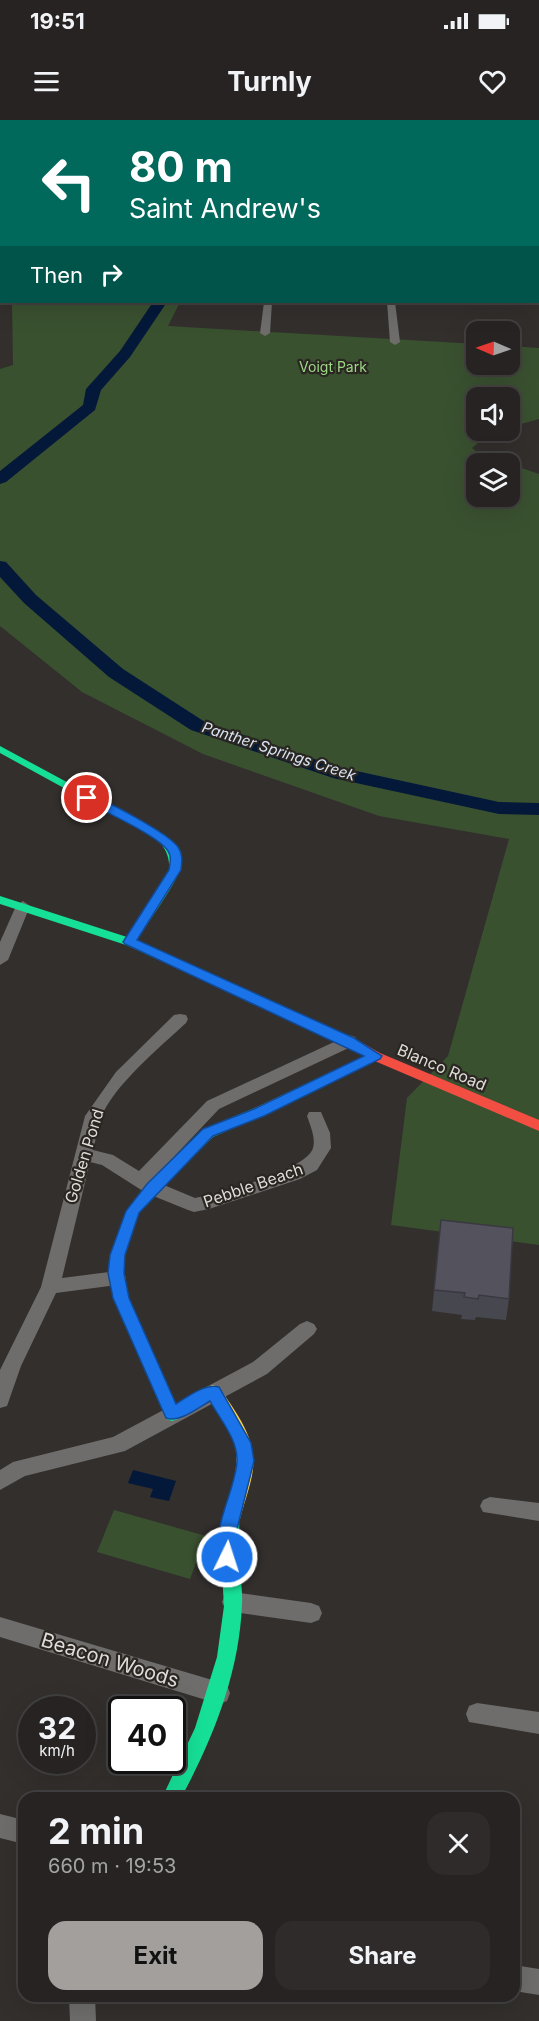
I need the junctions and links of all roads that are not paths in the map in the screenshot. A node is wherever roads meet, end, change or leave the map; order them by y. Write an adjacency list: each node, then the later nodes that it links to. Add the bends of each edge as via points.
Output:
1 (268, 303): 3 (street)
2 (391, 303): 4 (street)
3 (265, 333)
4 (395, 342)
5 (0, 749): 8 (street, via 161,837 173,849 177,859 175,870)
6 (0, 900): 7 (street, Blanco Road)
7 (23, 906): 8 (street, Blanco Road); 9 (street)
8 (130, 942): 11 (street, Blanco Road)
9 (0, 960)
10 (180, 1019): 15 (street, Golden Pond, via 139,1057 101,1102)
11 (350, 1041): 12 (street, Blanco Road); 16 (street, via 251,1089 245,1099 206,1115)
12 (375, 1056): 14 (street, Blanco Road); 16 (street, via 208,1133)
13 (315, 1116): 16 (street, Pebble Beach, via 322,1148 311,1165 294,1174 195,1205)
14 (539, 1126)
15 (83, 1154): 16 (street, Pebble Beach, via 107,1160); 18 (street, Golden Pond)
16 (146, 1185): 17 (street, via 123,1234 117,1255)
17 (117, 1278): 18 (street); 22 (street, via 121,1298)
18 (50, 1287): 21 (street, Golden Pond, via 11,1366)
19 (307, 1329): 20 (street, via 260,1368)
20 (213, 1392): 22 (street); 28 (street, via 243,1443 246,1461 228,1533)
21 (0, 1400)
22 (172, 1414): 24 (street, via 118,1445)
23 (0, 1466): 24 (street)
24 (21, 1468): 25 (street)
25 (0, 1481)
26 (490, 1506): 27 (street)
27 (539, 1512)
28 (233, 1602): 29 (street); 31 (street)
29 (311, 1613)
30 (0, 1627): 31 (street, Beacon Woods)
31 (219, 1693): 34 (street)
32 (477, 1714): 33 (street)
33 (539, 1723)
34 (174, 1792)
35 (0, 1826): 36 (street)
36 (18, 1830)
37 (520, 1979): 38 (street)
38 (539, 1982)
39 (82, 2002): 40 (street)
40 (83, 2021)

